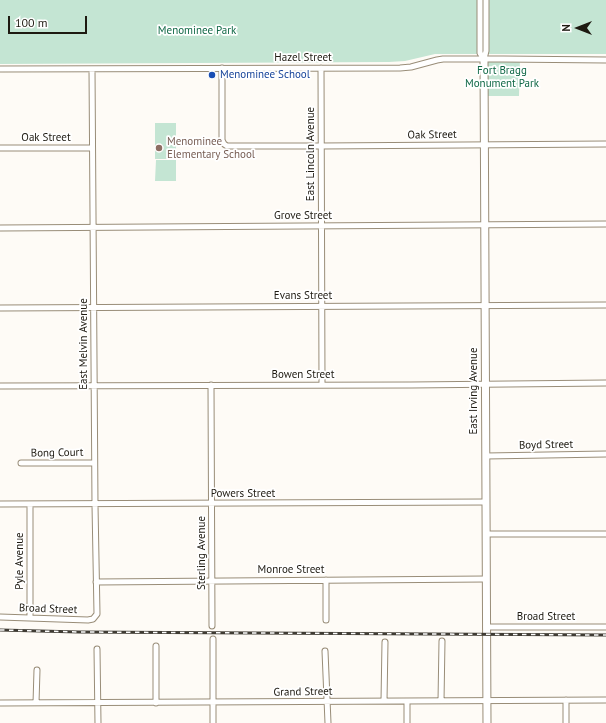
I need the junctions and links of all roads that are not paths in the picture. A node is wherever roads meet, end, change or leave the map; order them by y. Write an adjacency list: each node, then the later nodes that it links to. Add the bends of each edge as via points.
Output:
1 (480, 0): 3 (street, East Irving Avenue, via 480,53)
2 (486, 0): 3 (street, East Irving Avenue)
3 (484, 59): 4 (street, Hazel Street); 6 (street, Hazel Street, via 437,60 400,68); 10 (street, East Irving Avenue)
4 (606, 60)
5 (222, 68): 6 (street, Hazel Street); 8 (street, Hazel Street); 11 (street, Oak Street, via 223,143 227,146)
6 (321, 68): 11 (street, East Lincoln Avenue)
7 (0, 69): 8 (street, Hazel Street)
8 (92, 69): 13 (street, East Melvin Avenue)
9 (606, 144): 10 (street, Oak Street)
10 (484, 145): 11 (street, Oak Street); 16 (street, East Irving Avenue)
11 (322, 146): 15 (street, East Lincoln Avenue)
12 (0, 148): 13 (street, Oak Street)
13 (92, 148): 17 (street, East Melvin Avenue)
14 (606, 224): 16 (street, Grove Street)
15 (322, 226): 16 (street, Grove Street); 17 (street, Grove Street); 21 (street, East Lincoln Avenue)
16 (484, 226): 20 (street, East Irving Avenue)
17 (93, 227): 18 (street, Grove Street); 22 (street, East Melvin Avenue)
18 (0, 228)
19 (606, 304): 20 (street, Evans Street)
20 (485, 305): 21 (street, Evans Street); 25 (street, East Irving Avenue)
21 (321, 306): 22 (street, Evans Street); 27 (street, East Lincoln Avenue)
22 (93, 307): 23 (street, Evans Street); 29 (street, East Melvin Avenue)
23 (0, 308)
24 (606, 383): 25 (street, Bowen Street)
25 (485, 384): 27 (street, Bowen Street); 31 (street, East Irving Avenue)
26 (212, 385): 27 (street, Bowen Street); 29 (street, Bowen Street); 37 (street, Sterling Avenue)
27 (322, 385)
28 (0, 386): 29 (street, Bowen Street)
29 (94, 386): 33 (street, East Melvin Avenue)
30 (606, 454): 31 (street, Boyd Street)
31 (486, 456): 34 (street, East Irving Avenue)
32 (21, 463): 33 (street, Bong Court)
33 (94, 463): 38 (street, East Melvin Avenue)
34 (486, 502): 37 (street, Powers Street); 39 (street, East Irving Avenue)
35 (0, 504): 36 (street, Powers Street)
36 (30, 504): 38 (street, Powers Street); 46 (street, Pyle Avenue)
37 (212, 504): 38 (street, Powers Street); 43 (street, Sterling Avenue)
38 (95, 505): 44 (street, East Melvin Avenue)
39 (486, 534): 40 (street); 41 (street, East Irving Avenue)
40 (606, 534)
41 (486, 579): 42 (street, Monroe Street); 50 (street, East Irving Avenue)
42 (326, 580): 43 (street, Monroe Street); 48 (street)
43 (212, 581): 44 (street, Monroe Street); 49 (street, Sterling Avenue)
44 (96, 582): 47 (street, East Melvin Avenue, via 97,613)
45 (0, 617): 46 (street, Broad Street)
46 (30, 618): 47 (street, Broad Street)
47 (94, 618)
48 (326, 620)
49 (212, 626)
50 (486, 627): 51 (street, Broad Street); 59 (street, East Irving Avenue)
51 (606, 627)
52 (213, 639): 70 (street)
53 (385, 642): 62 (street)
54 (442, 642): 64 (street)
55 (156, 646): 69 (street)
56 (97, 649): 68 (street)
57 (325, 651): 65 (street)
58 (36, 670): 67 (street)
59 (487, 700): 60 (street, Grand Street); 64 (street, Grand Street); 75 (street, East Irving Avenue)
60 (566, 700): 61 (street, Grand Street); 76 (street)
61 (606, 700)
62 (384, 701): 63 (street, Grand Street); 65 (street, Grand Street)
63 (407, 701): 64 (street, Grand Street); 74 (street)
64 (441, 701)
65 (328, 702): 70 (street, Grand Street); 73 (street)
66 (0, 703): 67 (street, Grand Street)
67 (36, 703): 68 (street, Grand Street)
68 (98, 703): 69 (street, Grand Street); 71 (street)
69 (156, 703): 70 (street, Grand Street)
70 (213, 703): 72 (street)
71 (98, 723)
72 (213, 723)
73 (328, 723)
74 (408, 723)
75 (487, 723)
76 (566, 723)

